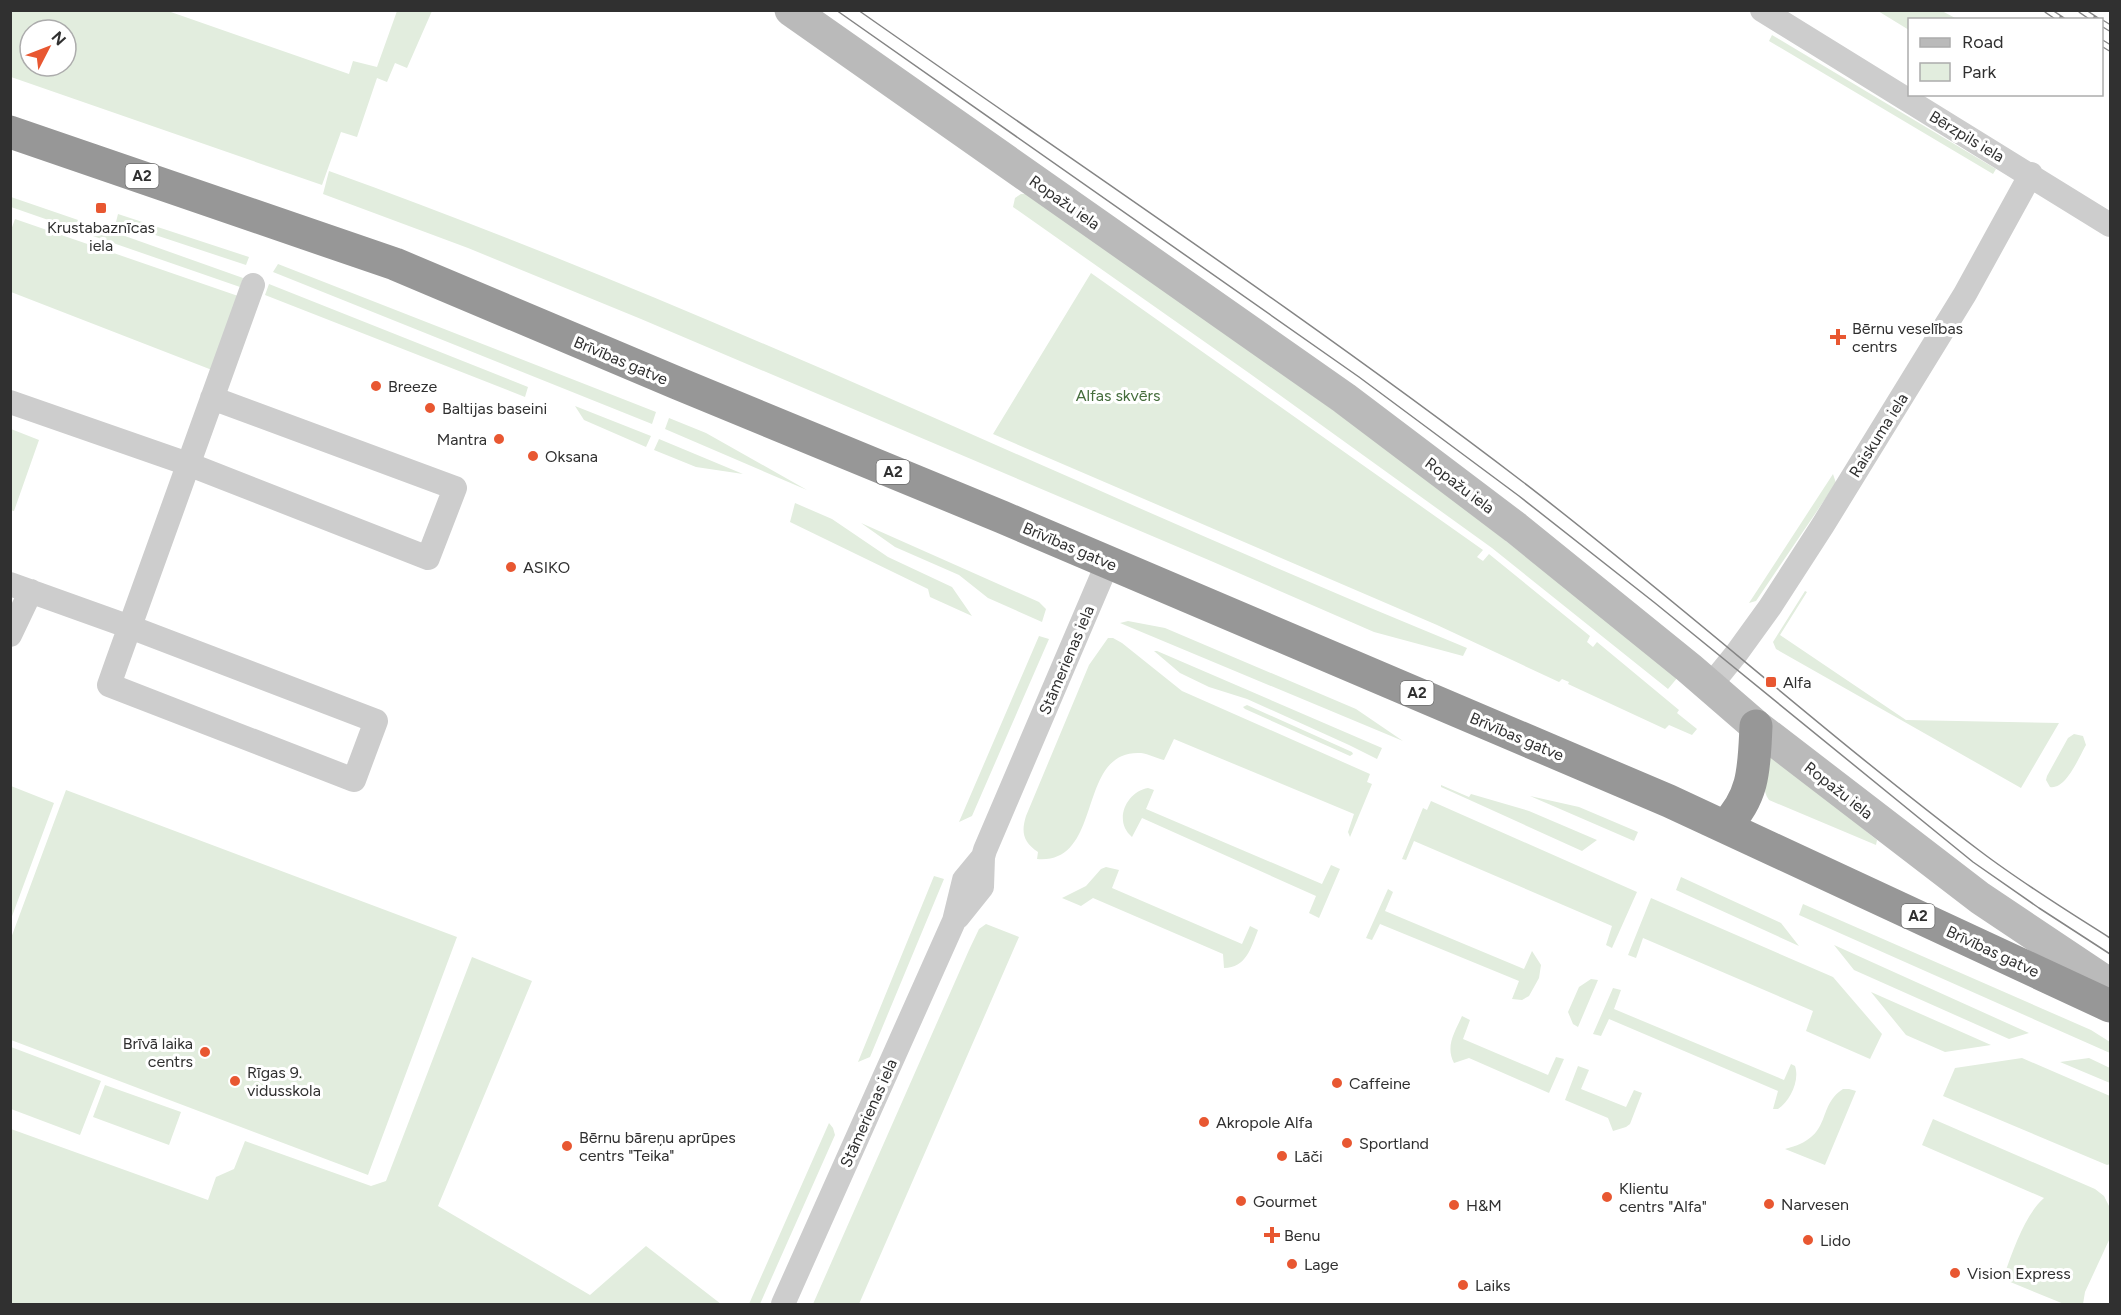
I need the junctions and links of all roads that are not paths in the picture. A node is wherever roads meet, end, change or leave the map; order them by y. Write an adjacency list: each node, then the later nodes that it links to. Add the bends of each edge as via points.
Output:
1 (791, 10): 14 (street, Ropažu iela, via 1344,398 1516,528)
2 (1762, 10): 4 (street, Bērzpils iela)
3 (10, 132): 10 (highway, Brīvības gatve / A2, via 394,264)
4 (2031, 174): 5 (street, Bērzpils iela); 14 (street, Raiskuma iela, via 1965,294 1824,525 1770,607)
5 (2110, 225)
6 (253, 285): 7 (street)
7 (212, 398): 9 (street); 9 (street, via 455,488 428,558)
8 (10, 402): 9 (street)
9 (188, 464): 12 (street)
10 (1108, 562): 16 (highway, Brīvības gatve / A2); 19 (street, Stāmerienas iela, via 982,857 982,887 954,921)
11 (21, 587): 12 (street); 13 (street)
12 (130, 627): 12 (street, via 376,721 354,780 110,685)
13 (10, 635)
14 (1710, 686): 15 (street, Ropažu iela)
15 (1756, 726): 16 (highway, via 1749,792 1738,813); 17 (street, Ropažu iela, via 1980,898)
16 (1725, 826): 18 (highway, Brīvības gatve / A2)
17 (2110, 985)
18 (2110, 1006)
19 (783, 1305)

